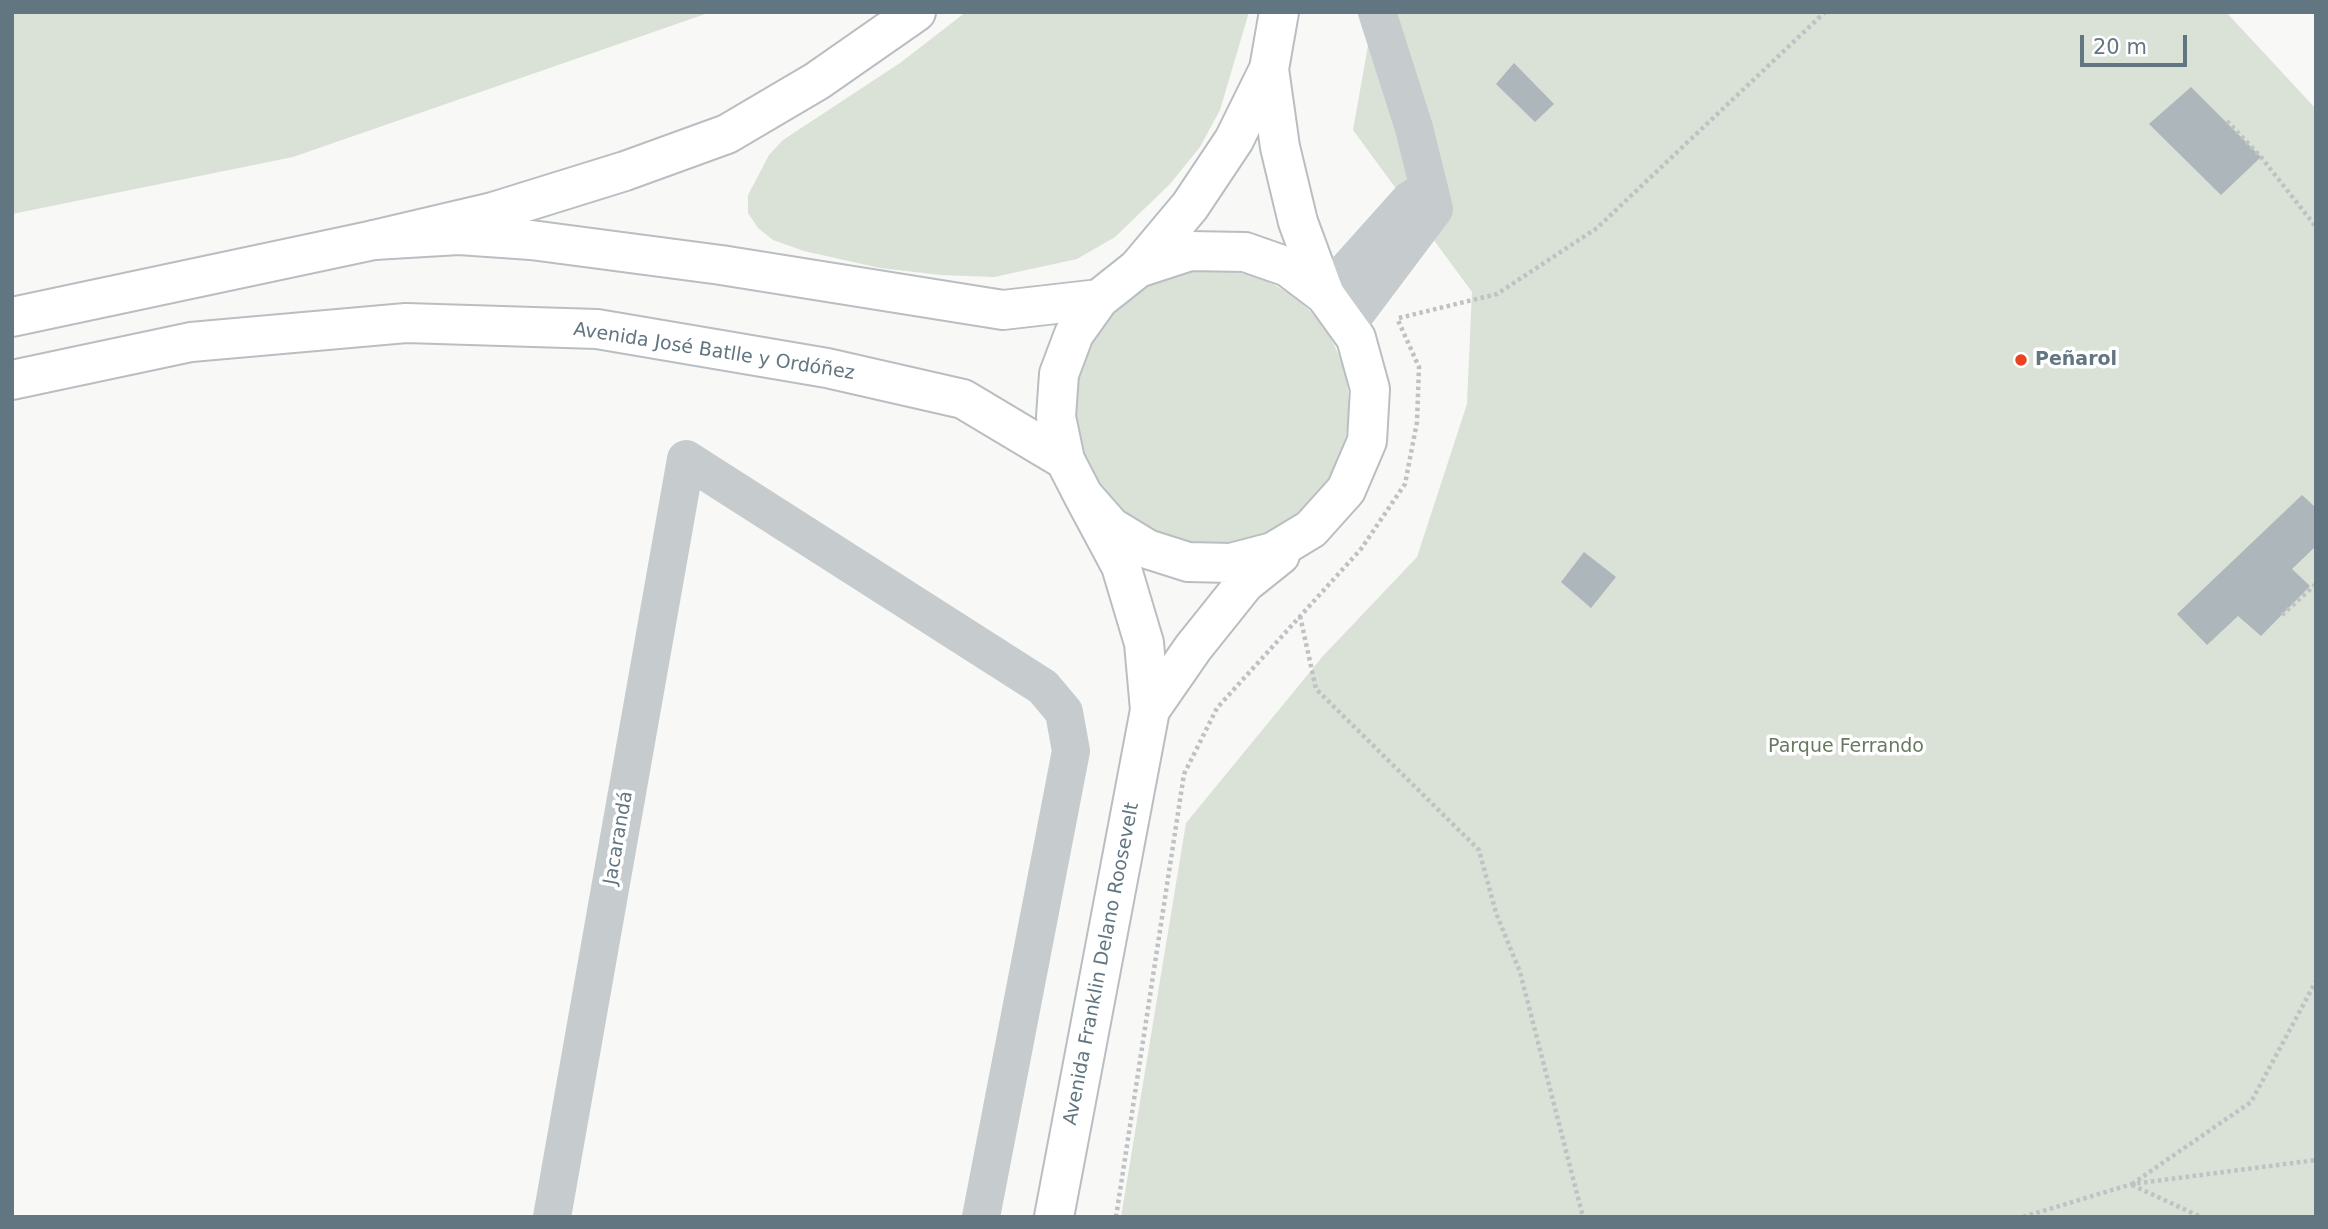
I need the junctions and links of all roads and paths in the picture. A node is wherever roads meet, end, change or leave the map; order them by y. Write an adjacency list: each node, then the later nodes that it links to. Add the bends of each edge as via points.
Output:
1 (916, 12): 8 (main road, via 817,81 727,134 625,172 493,212)
2 (1279, 12): 5 (main road)
3 (1377, 12): 11 (street, via 1429,188 1410,200)
4 (1825, 12): 13 (path, via 1597,228 1497,294)
5 (1269, 69): 9 (main road, via 1234,140 1190,206); 11 (main road, via 1280,146 1298,222)
6 (2227, 121): 7 (path)
7 (2316, 227)
8 (374, 240): 10 (main road, via 459,235 531,240 1003,310); 12 (main road)
9 (1138, 268): 10 (main road); 11 (main road, via 1190,251 1245,252 1288,267)
10 (1099, 299): 15 (main road, via 1074,334 1059,374 1056,417)
11 (1336, 310): 17 (main road, via 1356,338 1370,389 1367,441 1346,490)
12 (12, 317)
13 (1397, 318)
14 (12, 380): 15 (main road, Avenida José Batlle y Ordóñez, via 191,342 365,326 406,323 597,329 827,368 963,399)
15 (1065, 460): 16 (main road)
16 (1083, 495): 17 (main road, via 1111,527 1147,549 1188,562 1231,563 1263,555); 21 (main road, via 1121,566 1144,643)
17 (1311, 529): 21 (main road, via 1245,583)
18 (2316, 584): 19 (path)
19 (2282, 614)
20 (1300, 615): 28 (path, via 1316,689 1479,850 1496,913 1520,972)
21 (1150, 710): 27 (main road, Avenida Franklin Delano Roosevelt)
22 (2316, 981): 24 (path, via 2251,1102)
23 (2316, 1160): 24 (path)
24 (2132, 1184): 29 (path); 30 (path)
25 (552, 1217): 26 (street, Jacarandá, via 686,459 1043,687 1064,712 1071,751)
26 (981, 1217)
27 (1054, 1217)
28 (1583, 1217)
29 (2023, 1217)
30 (2202, 1217)

